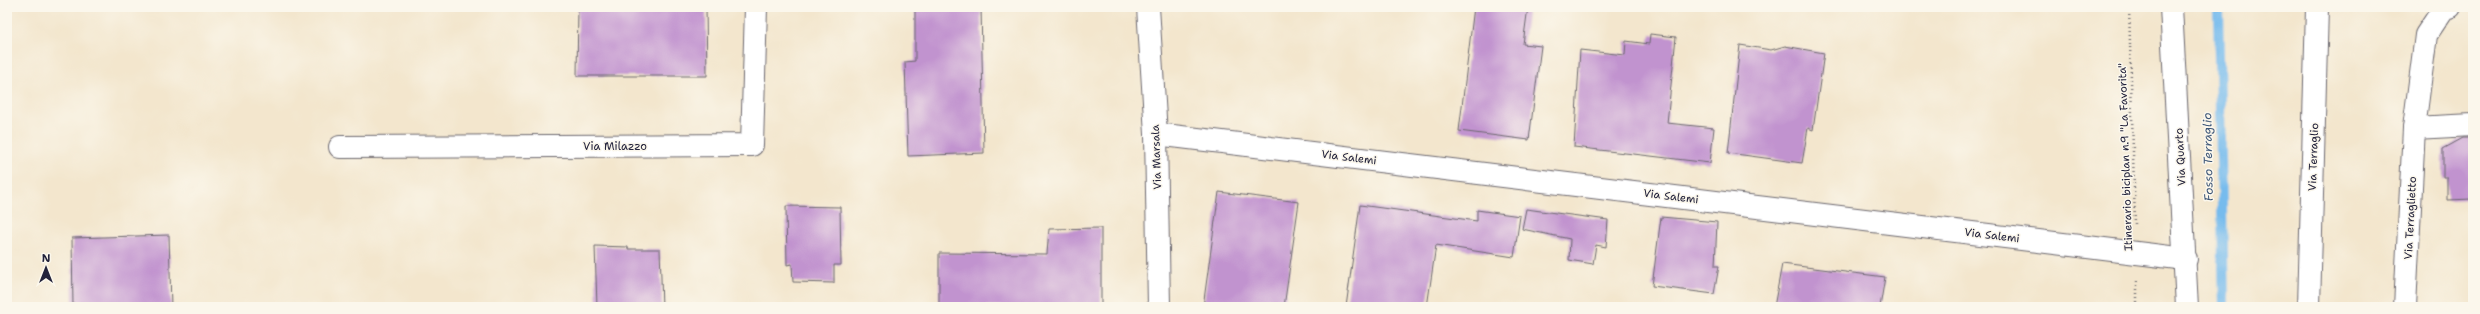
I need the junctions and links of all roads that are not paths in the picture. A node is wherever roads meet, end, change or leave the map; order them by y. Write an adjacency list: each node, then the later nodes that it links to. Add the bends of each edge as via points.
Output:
1 (756, 7): 9 (street, Via Milazzo, via 752,145)
2 (1148, 7): 8 (street, Via Marsala)
3 (2171, 7): 10 (street, Via Quarto)
4 (2317, 7): 13 (street, Via Terraglio)
5 (2449, 7): 7 (street, Via Terraglietto, via 2444,8 2426,34)
6 (2473, 125): 7 (street)
7 (2414, 128): 14 (street, Via Terraglietto)
8 (1156, 134): 10 (street, Via Salemi); 11 (street, Via Marsala)
9 (340, 147)
10 (2186, 259): 12 (street, Via Quarto)
11 (1159, 307)
12 (2187, 307)
13 (2309, 307)
14 (2405, 307)

